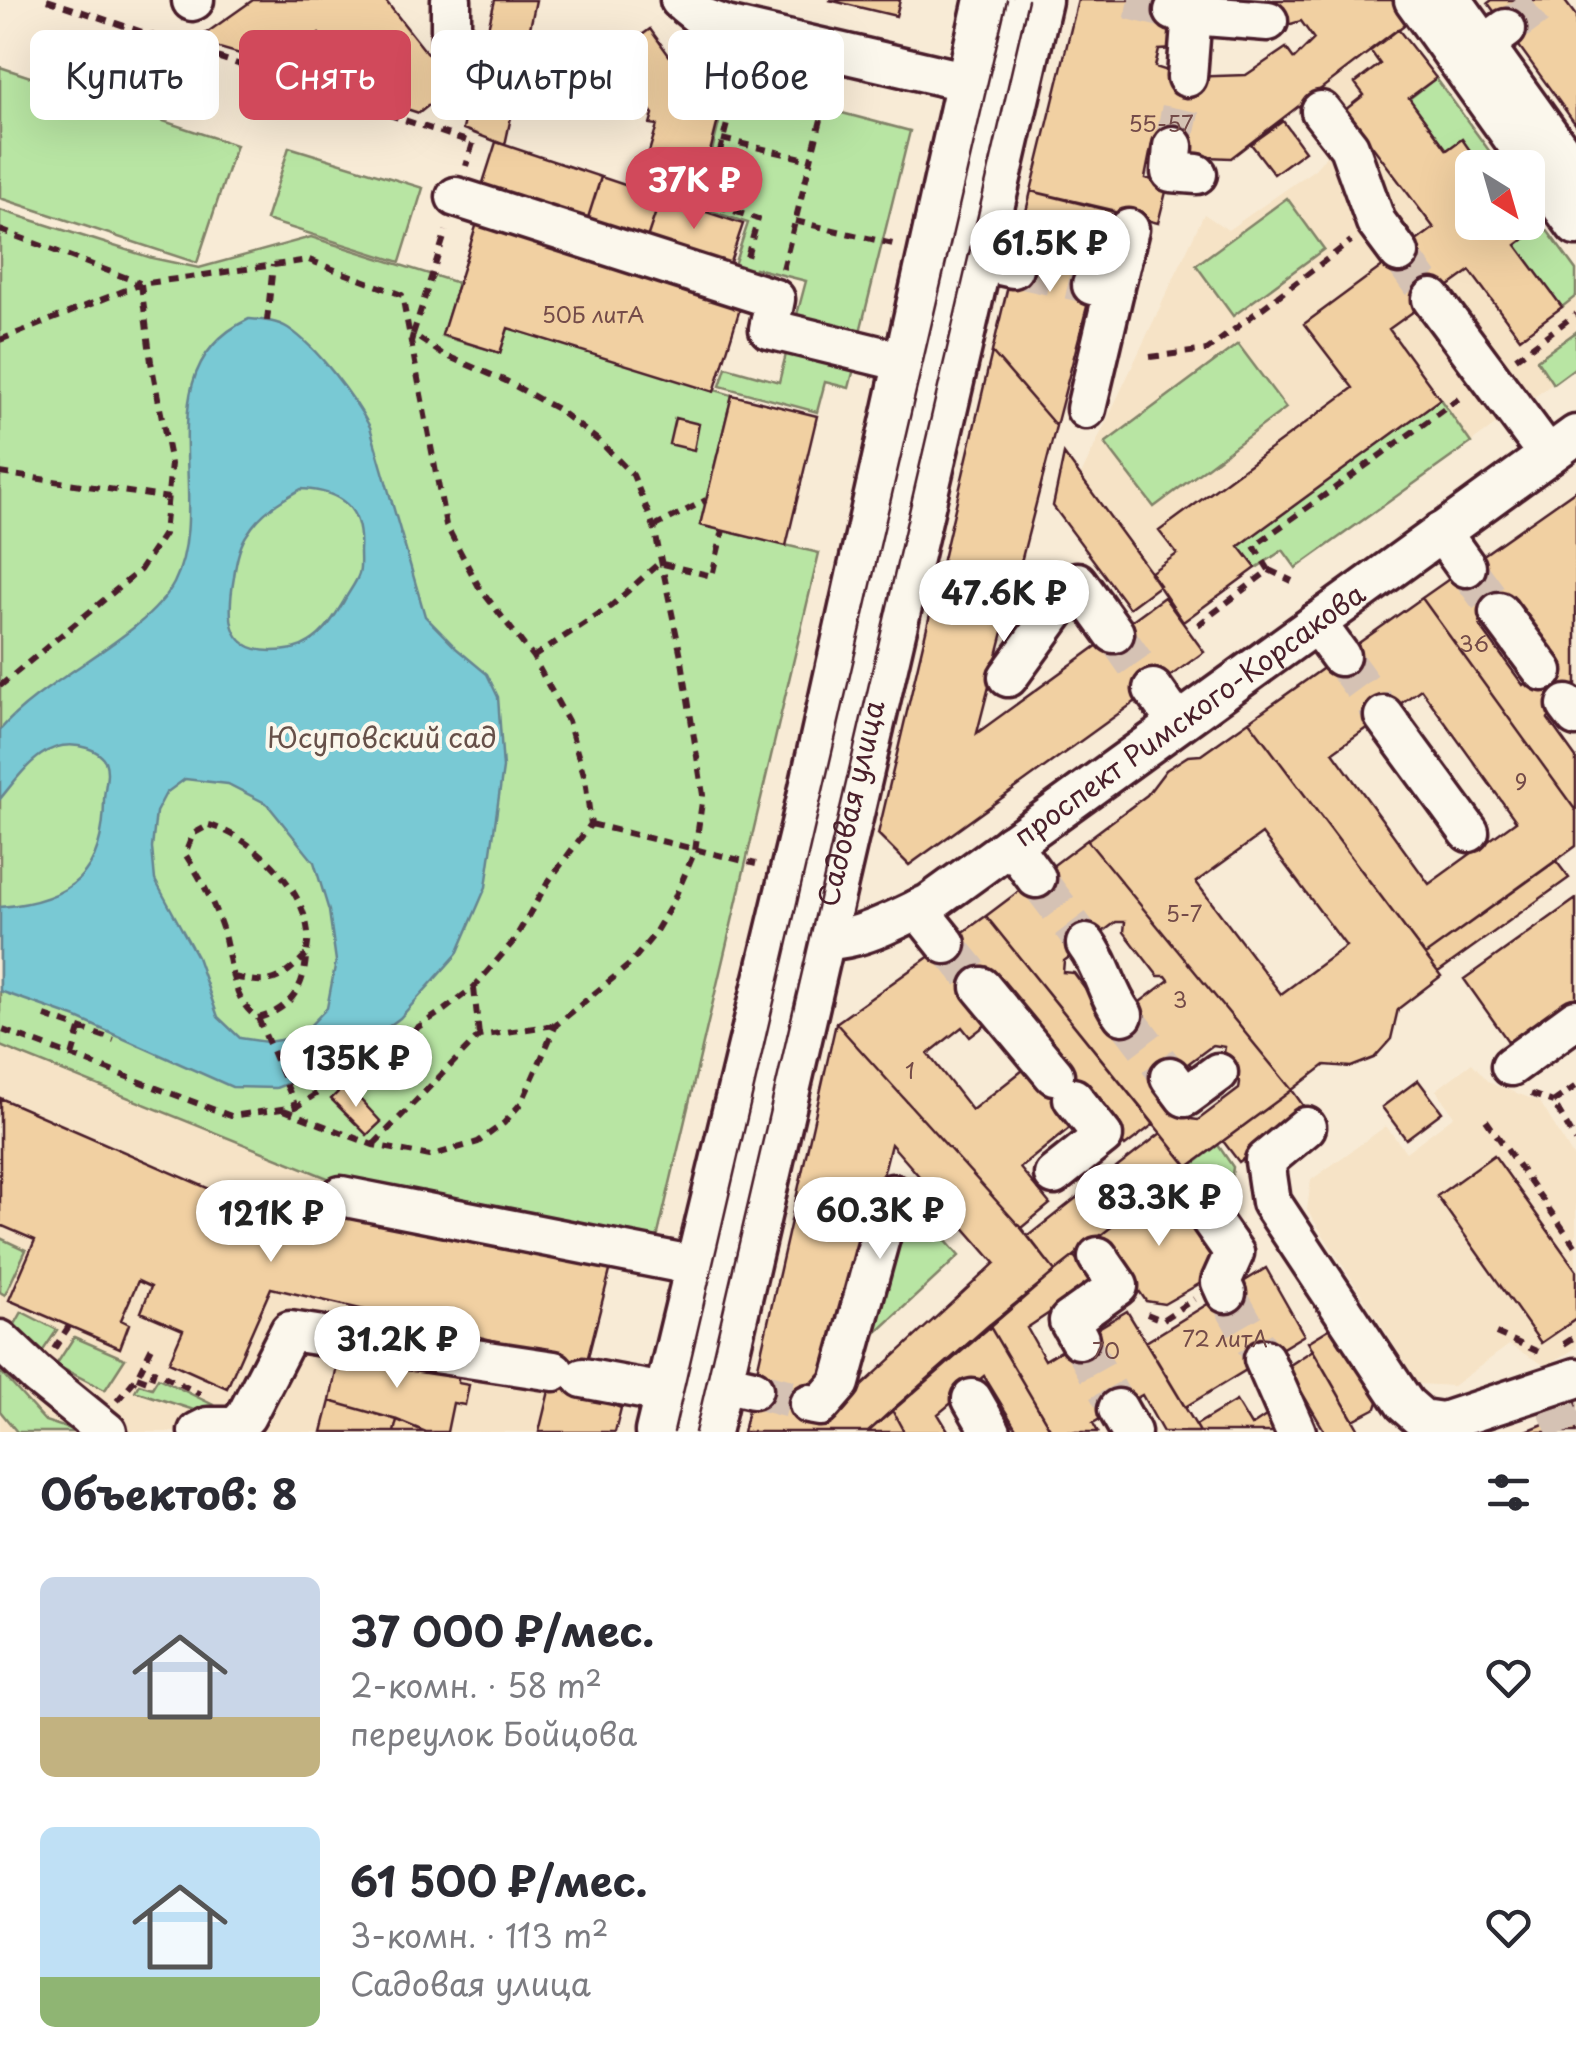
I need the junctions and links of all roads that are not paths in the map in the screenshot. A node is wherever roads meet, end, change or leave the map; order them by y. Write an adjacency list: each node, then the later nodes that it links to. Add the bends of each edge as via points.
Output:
1 (451, 0): 9 (street)
2 (680, 0): 11 (street, via 726,26)
3 (989, 0): 11 (main road, Садовая улица)
4 (1037, 0): 11 (main road, Садовая улица)
5 (1414, 0): 15 (street)
6 (1446, 0): 13 (main road, via 1493,38)
7 (1186, 9): 8 (street); 10 (street)
8 (1268, 21)
9 (450, 30)
10 (1187, 77)
11 (993, 88): 19 (main road, Садовая улица); 37 (main road, Садовая улица, via 995,264)
12 (1320, 111): 17 (street, via 1348,148 1376,222)
13 (1576, 182)
14 (456, 197): 19 (street, via 776,299 768,329)
15 (1576, 226)
16 (1129, 229): 20 (street, via 1103,288)
17 (1399, 254)
18 (1432, 298): 21 (street, via 1490,376)
19 (908, 363): 37 (main road, Садовая улица)
20 (1086, 409)
21 (1562, 445): 22 (street, проспект Римского-Корсакова)
22 (1441, 532): 23 (street); 25 (street, проспект Римского-Корсакова)
23 (1466, 567)
24 (1499, 612): 28 (street)
25 (1316, 623): 27 (street); 32 (street, проспект Римского-Корсакова)
26 (1114, 633): 29 (street, via 1078,582)
27 (1340, 656)
28 (1543, 672)
29 (1008, 677)
30 (1153, 690): 32 (street)
31 (1384, 716): 33 (street)
32 (1177, 724): 34 (street, проспект Римского-Корсакова)
33 (1469, 832)
34 (1011, 844): 35 (street); 36 (street, проспект Римского-Корсакова)
35 (1036, 878)
36 (918, 908): 37 (street, проспект Римского-Корсакова, via 858,937); 38 (street)
37 (800, 938): 52 (main road, Садовая улица); 64 (main road, Садовая улица, via 736,1385)
38 (946, 944)
39 (1086, 944): 41 (street)
40 (981, 987): 47 (street, via 1103,1136)
41 (1123, 1015)
42 (1576, 1020): 43 (street)
43 (1511, 1066)
44 (1218, 1072): 45 (street, via 1185,1097)
45 (1170, 1077)
46 (1306, 1127): 57 (street, via 1265,1160 1271,1202 1405,1404 1422,1419 1443,1422)
47 (1054, 1176)
48 (892, 1194): 59 (street, via 840,1383 820,1406)
49 (341, 1196): 52 (street)
50 (1211, 1220): 53 (street, via 1234,1252)
51 (1098, 1257): 55 (street, via 1118,1286 1068,1321)
52 (700, 1266): 60 (main road, Садовая улица)
53 (1224, 1288)
54 (0, 1340): 62 (street)
55 (1079, 1340)
56 (1264, 1360): 66 (street)
57 (1558, 1375)
58 (972, 1399): 65 (street)
59 (808, 1404)
60 (665, 1413): 61 (street, via 568,1375 290,1331)
61 (260, 1424): 63 (street)
62 (102, 1428)
63 (198, 1432)
64 (706, 1432)
65 (991, 1432)
66 (1296, 1432)

